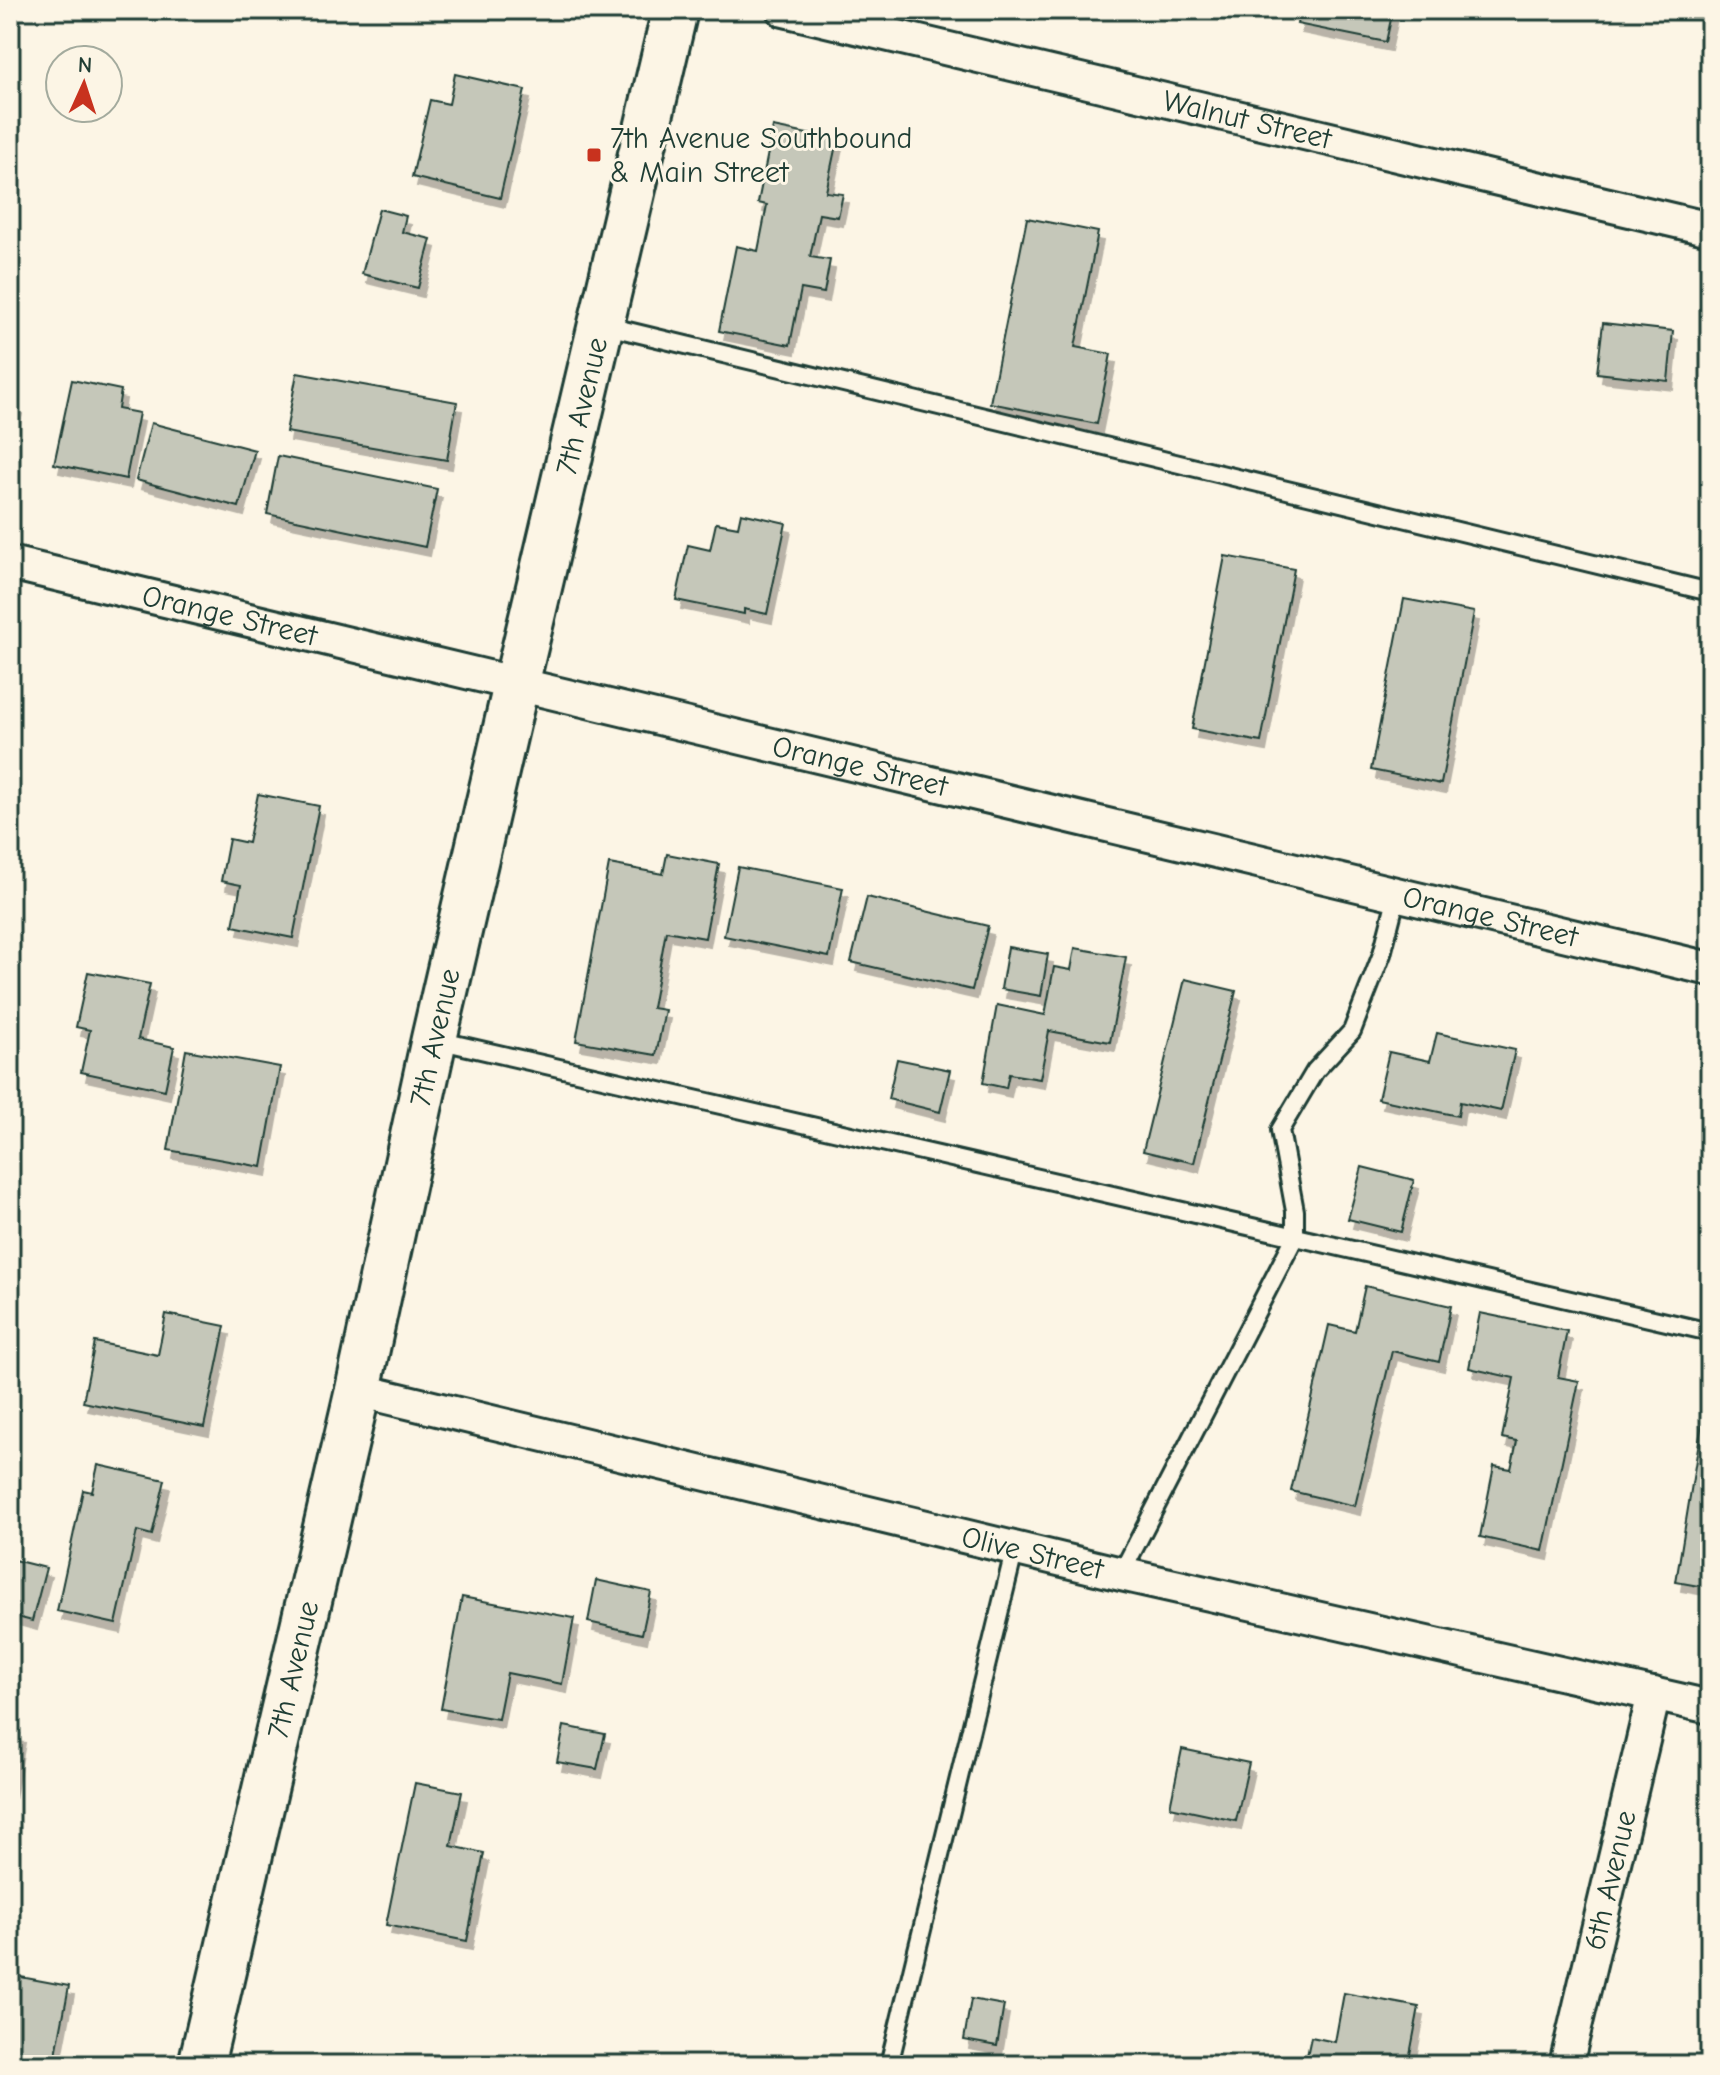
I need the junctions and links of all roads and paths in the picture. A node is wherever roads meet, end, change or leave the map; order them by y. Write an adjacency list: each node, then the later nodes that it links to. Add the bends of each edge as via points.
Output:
1 (675, 10): 4 (street, 7th Avenue)
2 (784, 10): 3 (street, Walnut Street)
3 (1710, 229)
4 (601, 324): 6 (lane); 7 (street, 7th Avenue)
5 (10, 563): 7 (street, Orange Street)
6 (1710, 592)
7 (516, 685): 8 (street, Orange Street); 10 (street, 7th Avenue)
8 (1397, 895): 9 (street, Orange Street); 11 (lane, via 1382,954 1352,1031 1315,1071 1280,1130)
9 (1710, 969)
10 (434, 1039): 11 (lane); 13 (street, 7th Avenue)
11 (1295, 1237): 12 (lane); 15 (lane)
12 (1710, 1332)
13 (358, 1390): 14 (street, Olive Street); 18 (street, 7th Avenue)
14 (1015, 1548): 15 (street, Olive Street); 19 (lane)
15 (1121, 1574): 16 (street, Olive Street)
16 (1654, 1694): 17 (street, Olive Street); 20 (street, 6th Avenue)
17 (1710, 1707)
18 (201, 2065)
19 (889, 2065)
20 (1566, 2065)

